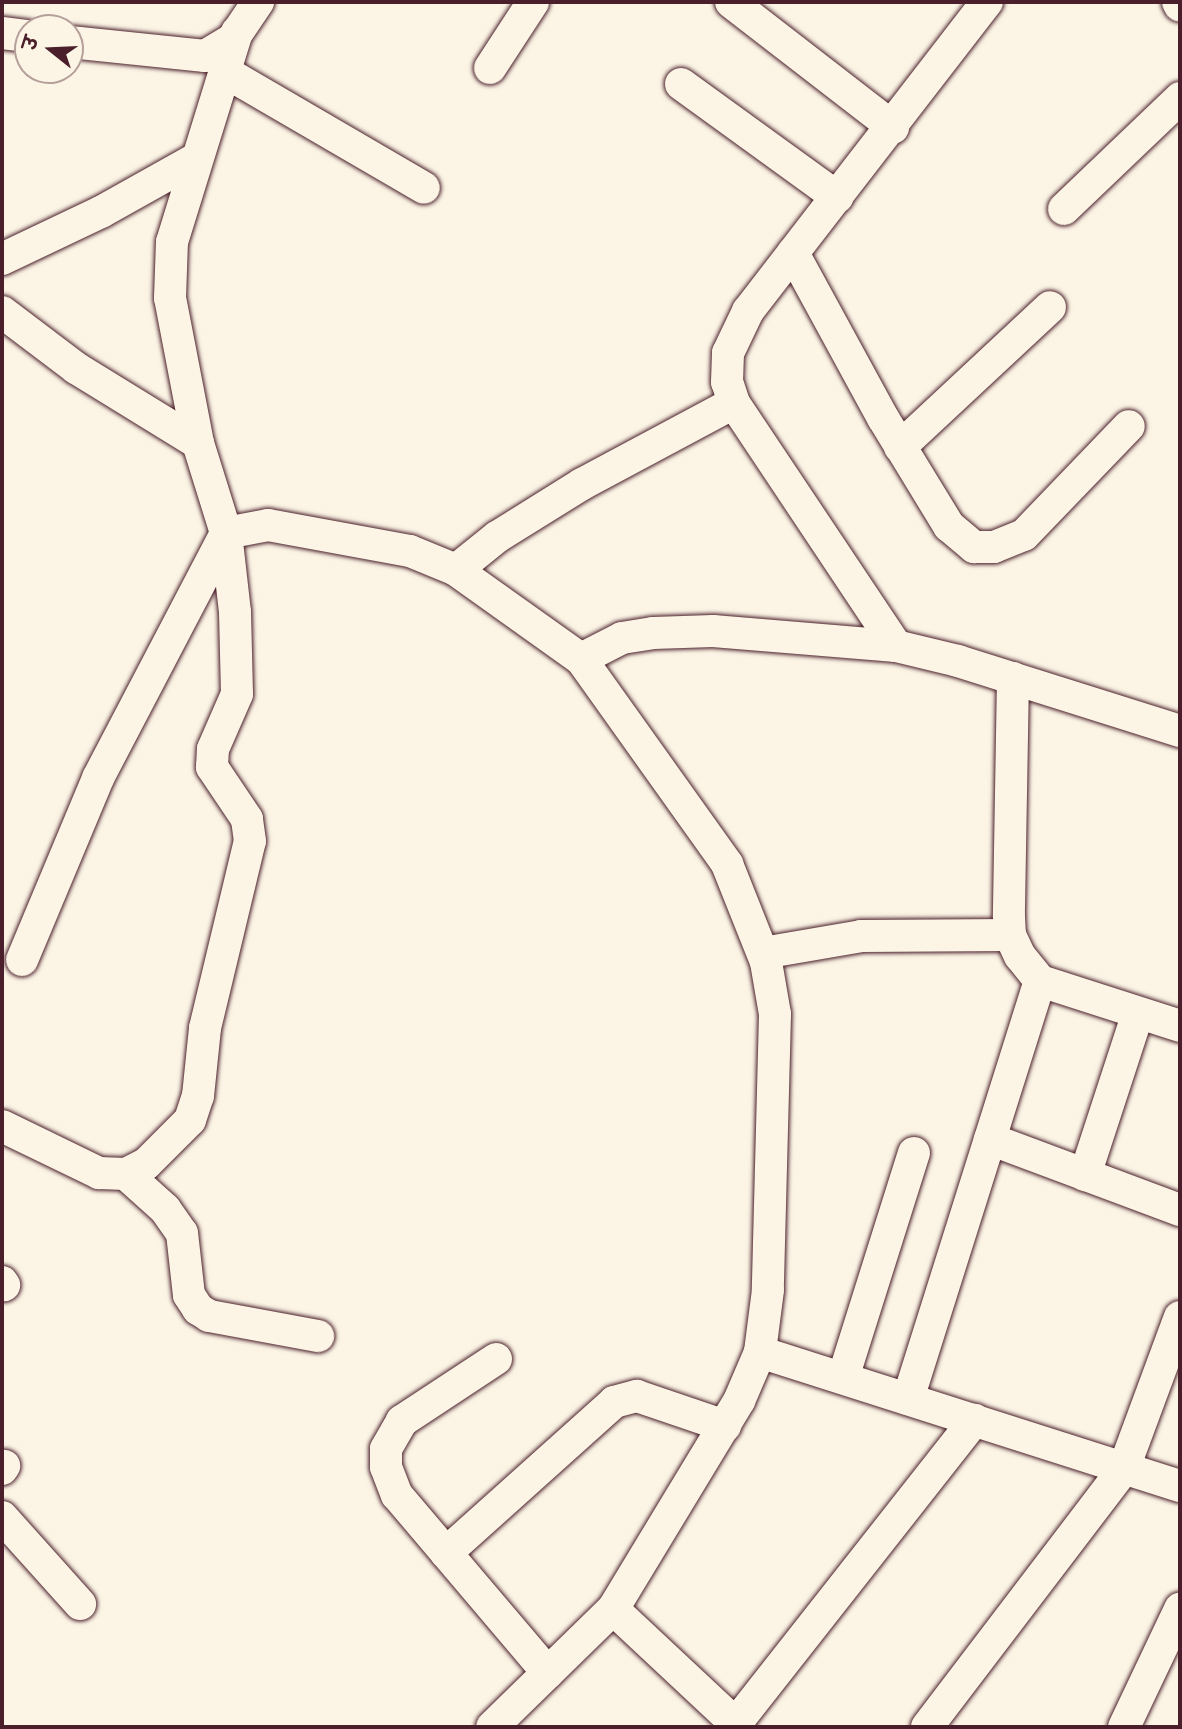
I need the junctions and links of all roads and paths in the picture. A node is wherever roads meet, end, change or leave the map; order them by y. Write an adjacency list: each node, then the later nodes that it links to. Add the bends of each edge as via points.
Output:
1 (258, 2): 5 (street)
2 (533, 2): 7 (street)
3 (731, 2): 11 (street)
4 (987, 2): 11 (street)
5 (237, 32): 6 (street, via 205,55); 8 (street)
6 (84, 43)
7 (490, 68)
8 (225, 72): 12 (street); 13 (street)
9 (681, 84): 14 (street)
10 (1180, 98): 15 (street)
11 (893, 127): 14 (street)
12 (196, 159): 17 (street, via 101,212); 22 (street, via 172,242 170,298)
13 (424, 188)
14 (838, 197): 16 (street)
15 (1064, 209)
16 (793, 253): 20 (street, via 748,312 728,353 727,382); 23 (street)
17 (2, 259)
18 (1050, 307): 23 (street)
19 (2, 312): 22 (street, via 76,368)
20 (734, 403): 25 (street, via 582,484 497,537); 26 (street)
21 (1129, 426): 23 (street, via 1024,536 994,547 974,547 949,526)
22 (198, 443): 24 (street)
23 (900, 447)
24 (226, 533): 25 (street, via 268,525 320,531 410,551); 32 (street, via 98,778); 39 (street, via 235,612 237,694 213,749 212,766 247,819 250,841 205,1028 190,1120 146,1164)
25 (457, 570): 27 (street)
26 (896, 646): 27 (street, via 713,631 653,633 622,638); 28 (street)
27 (581, 659): 31 (street, via 727,863)
28 (1013, 678): 29 (street); 30 (street)
29 (1180, 731)
30 (1010, 935): 31 (street, via 861,936); 33 (street)
31 (763, 953): 44 (street, via 775,1014 768,1290)
32 (22, 960)
33 (1040, 981): 34 (street); 37 (street)
34 (1138, 1013): 35 (street); 40 (street)
35 (1180, 1026)
36 (2, 1126): 39 (street, via 99,1172)
37 (990, 1139): 40 (street); 47 (street)
38 (914, 1153): 46 (street)
39 (126, 1174): 43 (street, via 165,1209 182,1233 189,1295 198,1308 209,1316)
40 (1085, 1175): 41 (street)
41 (1180, 1210)
42 (1180, 1317): 50 (street)
43 (318, 1336)
44 (760, 1352): 46 (street); 49 (street)
45 (496, 1359): 53 (street, via 402,1421 386,1449 386,1467 397,1494)
46 (843, 1378): 47 (street)
47 (908, 1399): 48 (street)
48 (975, 1420): 50 (street); 58 (street)
49 (724, 1426): 53 (street, via 637,1396 614,1402); 55 (street)
50 (1124, 1468): 51 (street); 60 (street)
51 (1180, 1486)
52 (2, 1517): 54 (street)
53 (446, 1553): 57 (street)
54 (80, 1604)
55 (613, 1609): 57 (street); 58 (street)
56 (1180, 1609): 61 (street)
57 (548, 1673): 59 (street)
58 (736, 1726)
59 (492, 1727)
60 (927, 1727)
61 (1124, 1727)

